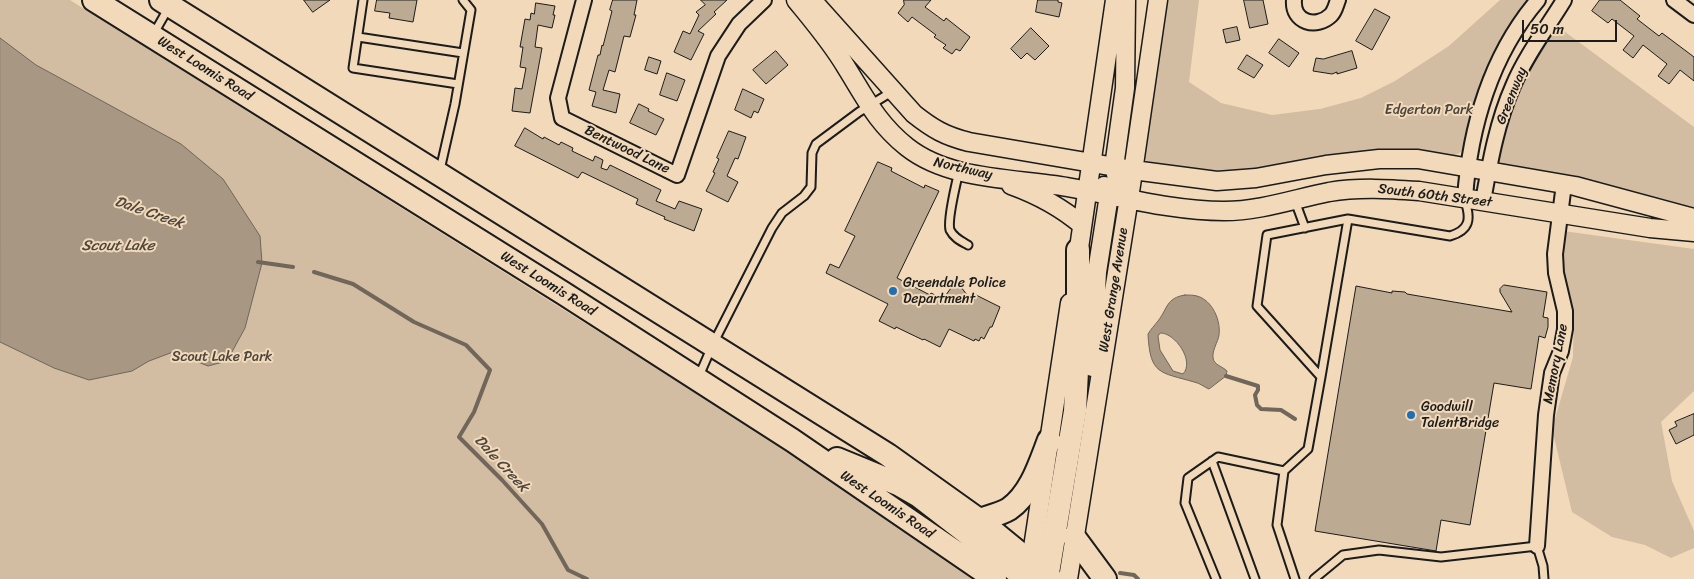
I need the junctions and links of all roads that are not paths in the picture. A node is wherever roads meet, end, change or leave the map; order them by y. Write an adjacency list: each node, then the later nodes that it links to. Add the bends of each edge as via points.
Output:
1 (94, 0): 18 (main road, West Loomis Road)
2 (364, 0): 19 (lane)
3 (463, 0): 20 (lane, via 471,10)
4 (584, 0): 5 (street, Bentwood Lane, via 558,98 562,118 677,175 718,56 739,24)
5 (764, 0)
6 (796, 0): 23 (street, Northway, via 826,36)
7 (812, 0): 22 (street, Northway)
8 (1115, 0): 24 (street)
9 (1126, 0): 25 (street, via 1125,88)
10 (1158, 0): 27 (street, West Grange Avenue)
11 (1294, 0): 12 (street, via 1295,14 1312,22 1331,14)
12 (1338, 0)
13 (1538, 0): 26 (street, Greenway, via 1517,29 1492,76 1480,109)
14 (1564, 0): 28 (street, Greenway, via 1513,85)
15 (1674, 0): 17 (street)
16 (168, 2): 18 (lane); 30 (main road)
17 (1694, 15)
18 (152, 37): 39 (main road, West Loomis Road)
19 (358, 37): 20 (lane); 21 (lane, via 353,68)
20 (463, 54): 21 (lane)
21 (458, 84): 30 (lane)
22 (893, 90): 23 (lane); 24 (street, Northway, via 914,114 949,137)
23 (868, 105): 29 (street, Northway, via 886,129 909,149 928,161); 48 (lane, via 816,144 812,153 811,187 782,213 772,228)
24 (1092, 163): 25 (street); 33 (street); 34 (street)
25 (1114, 167): 27 (street); 36 (street)
26 (1467, 167): 27 (street, via 1418,159 1379,158 1256,178 1217,180); 28 (street); 35 (street, Greenway)
27 (1133, 170): 36 (street, West Grange Avenue)
28 (1488, 170): 32 (street); 38 (street, Greenway)
29 (959, 171): 31 (street, Northway); 46 (lane, via 950,230 958,240)
30 (444, 176): 39 (main road); 48 (main road)
31 (990, 176): 33 (street, Northway); 43 (street, via 1023,189)
32 (1564, 184): 40 (street, Memory Lane); 41 (street)
33 (1088, 191): 34 (street, South 60th Street); 43 (street)
34 (1110, 195): 36 (street, South 60th Street); 51 (street, via 1095,296)
35 (1465, 198): 37 (street, South 60th Street, via 1381,188 1329,192); 38 (street, South 60th Street); 42 (lane, via 1468,222 1459,234 1450,236)
36 (1128, 199): 37 (street, South 60th Street, via 1225,211); 51 (street, West Grange Avenue)
37 (1295, 201): 44 (lane)
38 (1483, 201): 40 (street, South 60th Street)
39 (428, 208): 50 (main road, West Loomis Road)
40 (1559, 213): 45 (street, South 60th Street); 58 (street, Memory Lane, via 1555,254 1565,329 1552,373 1546,415)
41 (1694, 218)
42 (1348, 219): 44 (lane); 49 (lane)
43 (1082, 225): 47 (street)
44 (1305, 228): 49 (lane, via 1268,236 1257,306)
45 (1694, 232)
46 (968, 245)
47 (1078, 250): 53 (street); 59 (main road, via 1075,410)
48 (713, 344): 50 (lane); 56 (main road, via 888,455)
49 (1321, 377): 55 (lane, via 1308,449)
50 (698, 379): 52 (main road, West Loomis Road)
51 (1091, 431): 57 (street, West Grange Avenue)
52 (792, 440): 59 (main road, via 898,484); 60 (main road, West Loomis Road)
53 (1049, 440): 56 (main road, via 1034,479 1022,495 1008,510); 59 (street)
54 (1212, 461): 55 (lane, via 1218,457); 62 (lane, via 1188,478 1185,503); 63 (lane)
55 (1284, 471): 64 (lane, via 1277,525)
56 (980, 520): 59 (main road)
57 (1074, 537): 59 (street, West Grange Avenue); 61 (main road)
58 (1537, 546): 65 (lane, via 1441,557 1379,550 1343,555); 66 (lane)
59 (1042, 577)
60 (995, 579)
61 (1106, 579)
62 (1216, 579)
63 (1255, 579)
64 (1295, 579)
65 (1314, 579)
66 (1544, 579)

